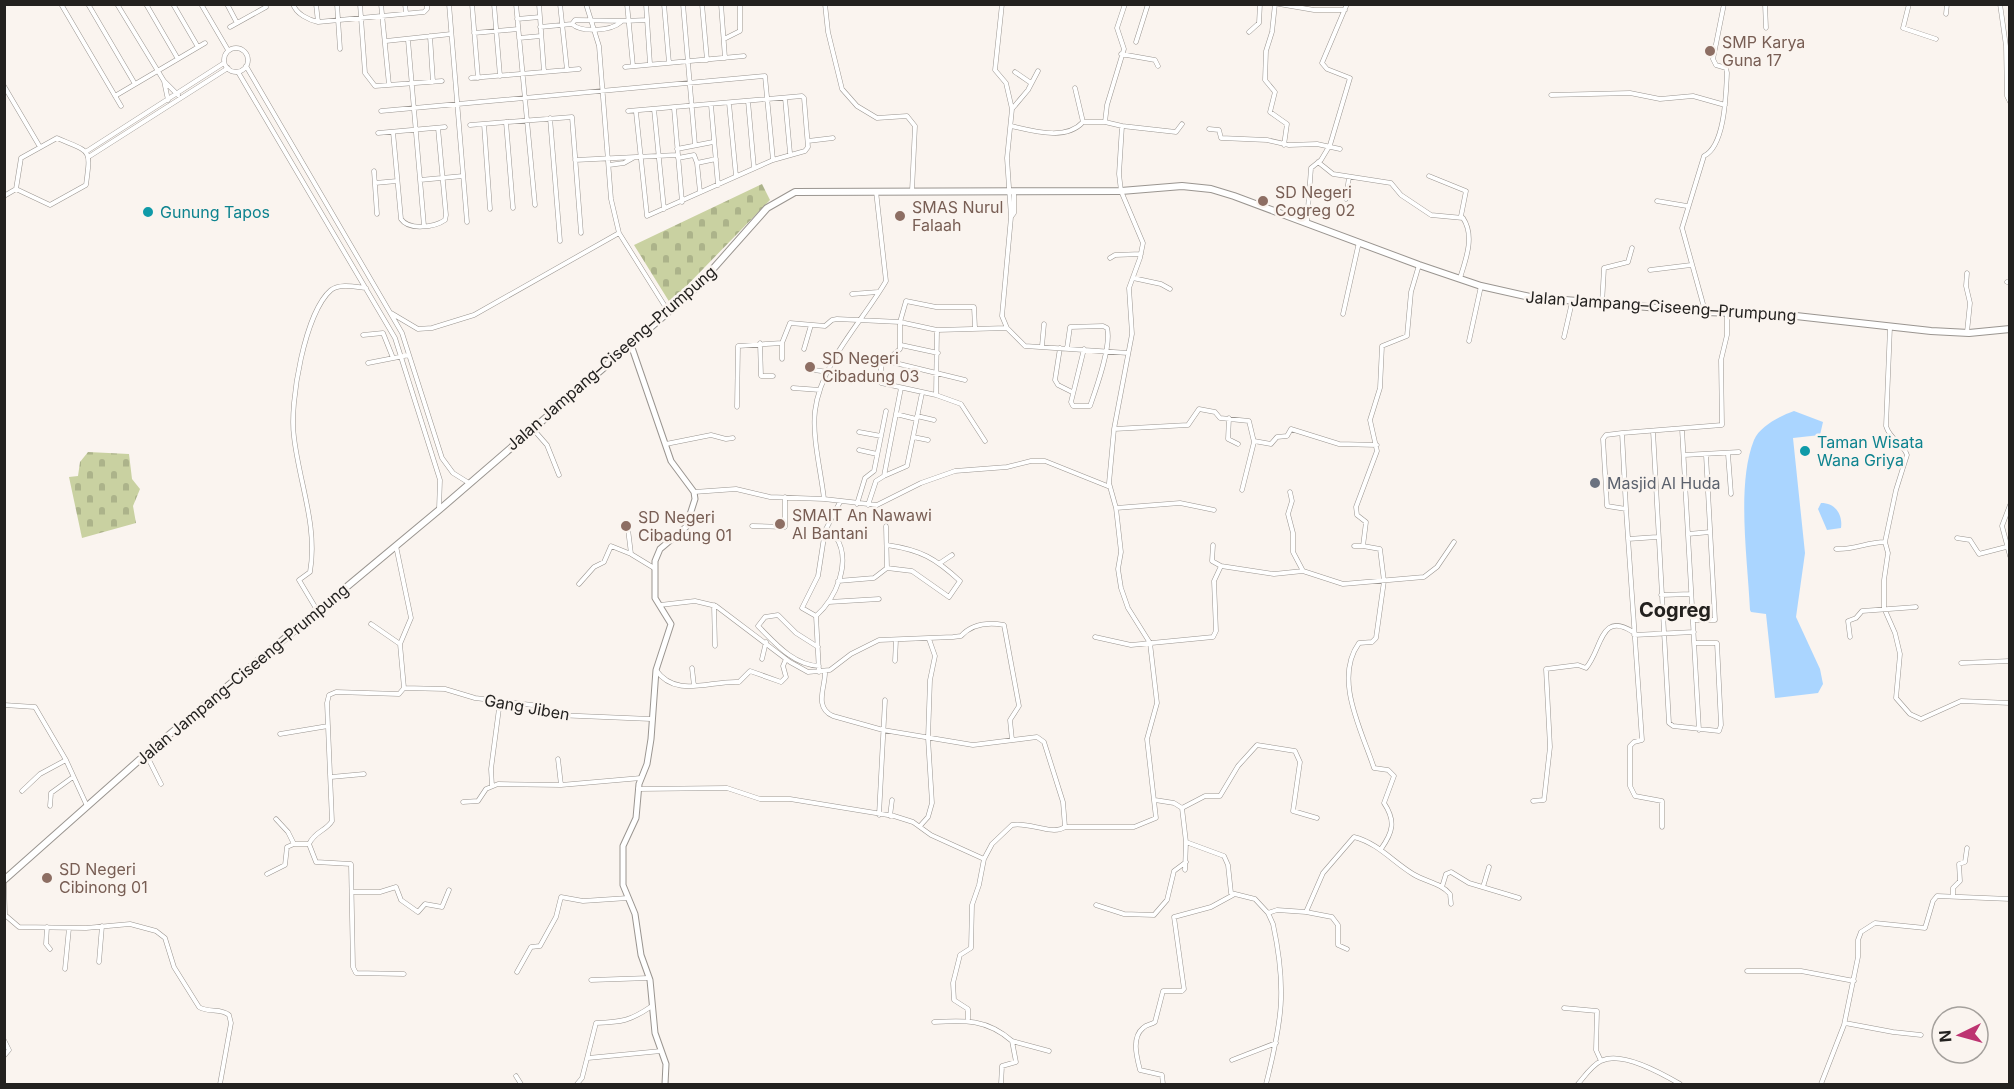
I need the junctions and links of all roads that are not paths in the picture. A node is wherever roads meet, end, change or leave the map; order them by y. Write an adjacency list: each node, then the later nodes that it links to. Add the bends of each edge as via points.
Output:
1 (61, 4): 116 (street)
2 (88, 4): 109 (street)
3 (117, 4): 96 (street)
4 (146, 4): 82 (street)
5 (173, 4): 76 (street)
6 (201, 4): 78 (street)
7 (227, 4): 55 (street)
8 (264, 4): 55 (street)
9 (293, 4): 52 (street, via 310,20)
10 (316, 4): 52 (street)
11 (337, 4): 49 (street)
12 (360, 4): 47 (street)
13 (381, 4): 45 (street)
14 (405, 4): 43 (street)
15 (427, 4): 43 (street, via 426,11)
16 (449, 4): 66 (street)
17 (472, 4): 65 (street)
18 (494, 4): 63 (street)
19 (516, 4): 48 (street)
20 (538, 4): 46 (street)
21 (560, 4): 57 (street)
22 (586, 4): 50 (street)
23 (627, 4): 54 (street)
24 (646, 4): 51 (street)
25 (664, 4): 86 (street)
26 (683, 4): 84 (street)
27 (702, 4): 83 (street)
28 (721, 4): 70 (street)
29 (740, 4): 70 (street, via 740,31)
30 (825, 4): 189 (street, via 842,89 857,106 877,118 906,116 915,126)
31 (1002, 4): 133 (street, via 995,70 1006,83)
32 (1125, 4): 79 (street, via 1117,28 1124,47)
33 (1148, 4): 74 (street)
34 (1260, 4): 64 (street, via 1259,23)
35 (1277, 4): 42 (street); 158 (street, via 1266,51 1265,80 1275,92 1270,112 1287,124)
36 (1347, 4): 42 (street)
37 (1724, 4): 127 (street, via 1713,59 1726,70)
38 (1766, 4): 61 (street)
39 (1909, 4): 71 (street, via 1903,28)
40 (1947, 4): 44 (street)
41 (2000, 4): 123 (street)
42 (1345, 10): 159 (street, via 1322,63 1350,78)
43 (406, 13): 45 (street)
44 (1946, 14)
45 (382, 16): 47 (street); 73 (street)
46 (540, 17): 48 (street); 59 (street)
47 (361, 18): 49 (street); 111 (street, via 365,74 375,86)
48 (517, 19): 62 (street)
49 (338, 20): 52 (street); 77 (street)
50 (591, 20): 53 (street); 56 (street, via 575,20); 60 (street)
51 (647, 20): 54 (street); 87 (street)
52 (318, 22)
53 (621, 22): 54 (street); 60 (street, via 613,28)
54 (629, 22): 89 (street)
55 (237, 23): 58 (street)
56 (572, 24): 57 (street); 60 (street, via 576,28)
57 (562, 25): 59 (street); 94 (street)
58 (230, 27)
59 (540, 27): 68 (street)
60 (594, 28): 114 (street, via 602,65)
61 (1766, 28)
62 (518, 29): 63 (street); 69 (street)
63 (496, 31): 65 (street); 101 (street)
64 (1249, 32)
65 (474, 33): 103 (street)
66 (451, 34): 67 (street); 129 (street)
67 (430, 36): 72 (street); 105 (street)
68 (541, 36): 69 (street); 98 (street)
69 (519, 38): 100 (street)
70 (724, 39): 81 (street)
71 (1936, 39)
72 (408, 40): 73 (street); 107 (street)
73 (386, 41): 111 (street)
74 (1136, 42)
75 (205, 43): 76 (street)
76 (198, 47): 82 (street)
77 (340, 49)
78 (228, 50): 85 (street); 88 (street, via 242,49 248,57)
79 (1121, 54): 90 (street, via 1155,60); 142 (street)
80 (744, 56): 81 (street)
81 (725, 58): 83 (street)
82 (178, 59): 96 (street)
83 (707, 60): 84 (street)
84 (688, 61): 86 (street); 110 (street)
85 (224, 63): 92 (street); 117 (street)
86 (669, 63): 87 (street)
87 (650, 64): 89 (street)
88 (246, 66): 97 (street); 213 (street)
89 (633, 66): 91 (street)
90 (1158, 66)
91 (625, 67)
92 (228, 68): 97 (street); 117 (street)
93 (579, 69): 94 (street)
94 (567, 70): 98 (street)
95 (1038, 71): 108 (street)
96 (158, 72): 104 (street); 109 (street)
97 (238, 72): 215 (street)
98 (544, 72): 100 (street)
99 (1015, 72): 108 (street)
100 (523, 74): 101 (street); 120 (street)
101 (500, 76): 103 (street)
102 (471, 78): 103 (street)
103 (478, 78)
104 (164, 81): 117 (street); 119 (street)
105 (433, 81): 106 (street); 107 (street)
106 (442, 81)
107 (412, 83): 111 (street); 132 (street)
108 (1031, 83): 133 (street)
109 (135, 84): 116 (street)
110 (690, 84): 114 (street); 121 (street, via 765,76); 130 (street)
111 (389, 85)
112 (4, 86): 160 (street)
113 (1075, 88): 141 (street)
114 (602, 93): 120 (street); 166 (street)
115 (1551, 95): 127 (street, via 1630,93 1660,99 1693,96)
116 (115, 96): 128 (street)
117 (179, 96): 119 (street); 125 (street)
118 (785, 98): 121 (street); 155 (street, via 803,97); 163 (street)
119 (168, 99): 125 (street); 162 (street)
120 (525, 100): 129 (street); 139 (street)
121 (767, 100): 122 (street); 172 (street)
122 (748, 101): 124 (street); 176 (street)
123 (2010, 102)
124 (729, 103): 126 (street); 179 (street)
125 (171, 104): 165 (street)
126 (711, 105): 130 (street); 156 (street)
127 (1725, 105): 198 (street, via 1717,141 1711,153 1704,156)
128 (121, 106)
129 (457, 106): 132 (street); 178 (street)
130 (693, 107): 131 (street); 157 (street)
131 (674, 108): 134 (street); 164 (street)
132 (414, 109): 135 (street); 151 (street)
133 (1012, 109): 146 (street)
134 (654, 110): 137 (street); 167 (street)
135 (381, 111)
136 (628, 111): 137 (street)
137 (636, 112): 169 (street)
138 (550, 118): 139 (street); 170 (street, via 572,117); 209 (street)
139 (527, 120): 140 (street); 197 (street)
140 (506, 122): 143 (street); 199 (street)
141 (1083, 122): 142 (street); 146 (street, via 1062,132 1044,133)
142 (1105, 122): 147 (street)
143 (484, 124): 145 (street); 200 (street)
144 (1182, 124): 147 (street, via 1176,132)
145 (470, 125)
146 (1011, 126): 192 (street, via 1007,158)
147 (1122, 126): 190 (street)
148 (438, 128): 149 (street); 151 (street); 182 (street)
149 (445, 128)
150 (1209, 129): 158 (street, via 1219,130 1221,138 1267,140)
151 (416, 130): 152 (street); 183 (street)
152 (393, 132): 153 (street); 184 (street)
153 (378, 133)
154 (833, 138): 155 (street)
155 (808, 141): 163 (street, via 807,150)
156 (713, 142): 157 (street); 171 (street)
157 (695, 145): 164 (street)
158 (1284, 145): 159 (street)
159 (1329, 145): 161 (street); 173 (street)
160 (40, 147): 162 (street, via 57,138); 187 (street, via 21,158)
161 (1340, 149)
162 (87, 151): 165 (street)
163 (790, 153): 172 (street)
164 (677, 154): 167 (street); 174 (street, via 694,155); 196 (street)
165 (90, 156): 187 (street, via 86,185 50,205)
166 (608, 157): 168 (street); 170 (street); 175 (street)
167 (658, 157): 169 (street); 201 (street)
168 (633, 158): 169 (street); 175 (street, via 624,164)
169 (640, 158): 201 (street, via 645,215)
170 (575, 159): 207 (street)
171 (716, 159): 174 (street); 186 (street)
172 (773, 160): 176 (street)
173 (1318, 162): 181 (street, via 1326,171); 205 (street, via 1310,171)
174 (697, 163): 191 (street)
175 (609, 165): 208 (street, via 611,199)
176 (754, 168): 179 (street)
177 (374, 171): 185 (street)
178 (463, 176): 182 (street); 204 (street)
179 (736, 176): 186 (street)
180 (1429, 176): 203 (street, via 1466,191)
181 (1349, 177): 194 (street); 203 (street, via 1391,183 1401,195 1431,215)
182 (442, 178): 183 (street); 206 (street, via 445,220)
183 (420, 180): 206 (street)
184 (397, 181): 185 (street); 206 (street, via 403,223)
185 (375, 183): 202 (street)
186 (718, 185): 191 (street)
187 (16, 189): 193 (street)
188 (876, 191): 189 (main road, Jalan Jampang–Ciseeng–Prumpung); 225 (street, via 886,281); 229 (main road, Jalan Jampang–Ciseeng–Prumpung, via 805,191 775,202 718,265)
189 (912, 191): 192 (main road, Jalan Jampang–Ciseeng–Prumpung)
190 (1121, 191): 192 (main road, Jalan Jampang–Ciseeng–Prumpung); 205 (main road, Jalan Jampang–Ciseeng–Prumpung, via 1196,186); 212 (street, via 1142,237)
191 (700, 192): 196 (street)
192 (1011, 192): 240 (street, via 1002,312)
193 (4, 196)
194 (1346, 199)
195 (1657, 201): 198 (street)
196 (682, 202): 201 (street)
197 (535, 205)
198 (1688, 206): 217 (street, via 1682,232)
199 (513, 208)
200 (490, 209)
201 (664, 209)
202 (377, 214)
203 (1461, 216): 221 (street, via 1469,227 1469,236)
204 (467, 222)
205 (1307, 222): 210 (main road, Jalan Jampang–Ciseeng–Prumpung)
206 (424, 226)
207 (581, 233)
208 (621, 235): 229 (street); 231 (street, via 474,315 418,329)
209 (560, 241)
210 (1359, 241): 216 (main road, Jalan Jampang–Ciseeng–Prumpung); 233 (street)
211 (1632, 248): 228 (street, via 1628,262 1604,268)
212 (1141, 254): 214 (street); 220 (street)
213 (357, 257): 215 (street); 231 (street)
214 (1110, 258)
215 (352, 262): 223 (street)
216 (1419, 265): 221 (main road, Jalan Jampang–Ciseeng–Prumpung); 298 (street, via 1411,292 1407,336 1382,345 1380,388 1370,420)
217 (1691, 265): 218 (street); 230 (street)
218 (1650, 270)
219 (1967, 273): 243 (street)
220 (1133, 278): 224 (street); 258 (street, via 1128,296 1132,327)
221 (1460, 278): 222 (main road, Jalan Jampang–Ciseeng–Prumpung)
222 (1481, 285): 227 (main road, Jalan Jampang–Ciseeng–Prumpung); 246 (street)
223 (366, 288): 260 (street, via 395,338); 360 (street, via 332,289 313,314 294,392 294,437 309,509 312,558 310,572 299,579)
224 (1170, 289)
225 (879, 292): 226 (street); 234 (street)
226 (852, 294)
227 (1572, 302): 228 (main road, Jalan Jampang–Ciseeng–Prumpung); 245 (street)
228 (1602, 304): 230 (main road, Jalan Jampang–Ciseeng–Prumpung)
229 (668, 311): 247 (main road, Jalan Jampang–Ciseeng–Prumpung)
230 (1706, 312): 232 (main road, Jalan Jampang–Ciseeng–Prumpung)
231 (391, 313): 259 (street)
232 (1727, 313): 238 (main road, Jalan Jampang–Ciseeng–Prumpung, via 1787,315); 284 (street, via 1721,360 1723,423)
233 (1343, 314)
234 (858, 321): 235 (street); 237 (street, via 837,319 825,326); 266 (street)
235 (900, 322): 239 (street, via 906,301 936,307 974,306); 242 (street); 250 (street)
236 (1044, 324): 251 (street)
237 (811, 325): 248 (street, via 790,323); 254 (street)
238 (1890, 327): 243 (main road, Jalan Jampang–Ciseeng–Prumpung); 333 (street, via 1886,426 1888,434 1907,455)
239 (975, 328): 240 (street); 242 (street)
240 (1007, 328): 251 (street, via 1022,345)
241 (2010, 329): 243 (main road, Jalan Jampang–Ciseeng–Prumpung)
242 (937, 330): 257 (street)
243 (1967, 332)
244 (363, 335): 261 (street, via 383,333)
245 (1564, 337)
246 (1469, 341)
247 (630, 342): 282 (main road, Jalan Jampang–Ciseeng–Prumpung); 295 (street)
248 (782, 343): 249 (street); 262 (street)
249 (760, 344): 268 (street, via 761,376); 276 (street, via 738,346)
250 (901, 345): 257 (street); 263 (street, via 899,352)
251 (1042, 346): 252 (street)
252 (1060, 348): 253 (street); 273 (street, via 1055,380)
253 (1067, 348): 255 (street); 256 (street, via 1070,327 1103,326 1108,332)
254 (804, 349)
255 (1084, 350): 256 (street); 273 (street)
256 (1105, 352): 258 (street); 273 (street, via 1089,406 1073,406)
257 (938, 353): 267 (street)
258 (1128, 353): 283 (street)
259 (409, 354): 260 (street); 294 (street)
260 (401, 357): 261 (street); 297 (street)
261 (393, 358): 264 (street)
262 (782, 359)
263 (887, 361): 267 (street); 271 (street, via 880,368 881,383)
264 (368, 363)
265 (814, 370): 266 (street)
266 (828, 372): 272 (street)
267 (938, 374): 269 (street); 275 (street)
268 (773, 376)
269 (964, 380)
270 (793, 387): 272 (street)
271 (901, 388): 274 (street); 278 (street)
272 (820, 390): 314 (street, via 814,420)
273 (1072, 392)
274 (922, 393): 275 (street); 279 (street)
275 (936, 395): 292 (street, via 962,404)
276 (737, 407)
277 (886, 411): 288 (street)
278 (896, 414): 279 (street); 306 (street)
279 (917, 417): 281 (street); 289 (street)
280 (1229, 418): 283 (street, via 1199,409 1188,425); 293 (street, via 1251,422); 296 (street, via 1228,439)
281 (934, 420)
282 (532, 428): 305 (street, via 546,445); 307 (main road, Jalan Jampang–Ciseeng–Prumpung)
283 (1114, 429): 308 (street)
284 (1682, 429): 285 (street); 303 (street)
285 (1653, 431): 287 (street); 329 (street)
286 (859, 432): 288 (street)
287 (1622, 433): 320 (street); 320 (street, via 1606,435 1603,442 1607,506)
288 (881, 436): 301 (street)
289 (913, 437): 291 (street); 306 (street, via 907,466)
290 (734, 438): 295 (street, via 711,435)
291 (928, 440)
292 (985, 441)
293 (1254, 441): 298 (street, via 1271,444 1277,437 1287,436 1291,429 1339,444); 309 (street)
294 (436, 443): 297 (street); 307 (street, via 453,473)
295 (666, 444): 310 (street, via 676,471)
296 (1238, 444)
297 (429, 445): 321 (street, via 440,480)
298 (1377, 445): 338 (street, via 1356,507 1357,515 1366,522)
299 (859, 450): 301 (street)
300 (1738, 452): 302 (street)
301 (877, 454): 316 (street, via 873,473 865,478)
302 (1728, 454): 304 (street); 312 (street)
303 (1684, 455): 304 (street); 328 (street)
304 (1706, 455): 326 (street)
305 (559, 475)
306 (884, 476): 317 (street, via 876,481)
307 (469, 483): 321 (main road, Jalan Jampang–Ciseeng–Prumpung)
308 (1110, 487): 317 (street, via 1045,461 1031,461 956,471 877,505); 319 (street)
309 (1242, 490)
310 (694, 492): 313 (street, via 736,489); 346 (street, via 695,504 686,527 660,549)
311 (1290, 492): 348 (street, via 1288,514 1293,552)
312 (1731, 494)
313 (785, 497): 314 (street); 324 (street, via 784,527)
314 (824, 499): 315 (street)
315 (840, 502): 316 (street); 327 (street)
316 (857, 504): 317 (street)
317 (868, 505)
318 (2010, 505): 339 (street, via 2002,526)
319 (1116, 508): 322 (street, via 1179,503); 372 (street, via 1121,588 1128,608)
320 (1626, 508): 331 (street)
321 (439, 510): 336 (main road, Jalan Jampang–Ciseeng–Prumpung)
322 (1215, 510)
323 (886, 525): 334 (street)
324 (752, 526)
325 (628, 529): 341 (street)
326 (1710, 532): 328 (street); 362 (street, via 1714,620)
327 (824, 534): 350 (street, via 839,542 843,557); 361 (street, via 818,576 802,608)
328 (1688, 534): 352 (street)
329 (1657, 537): 331 (street); 353 (street)
330 (1957, 538): 339 (street, via 1970,540 1980,554)
331 (1628, 539): 366 (street)
332 (1454, 542): 349 (street, via 1437,567 1424,577)
333 (1885, 542): 340 (street); 359 (street, via 1888,552)
334 (887, 545): 344 (street, via 912,549); 347 (street)
335 (1213, 545): 345 (street, via 1212,561)
336 (396, 546): 360 (main road, Jalan Jampang–Ciseeng–Prumpung); 374 (street, via 411,618)
337 (1354, 546): 338 (street)
338 (1363, 546): 349 (street, via 1380,549)
339 (2006, 547): 343 (street)
340 (1836, 549)
341 (631, 554): 346 (street); 351 (street, via 611,546 604,562)
342 (952, 555): 344 (street)
343 (2010, 556)
344 (940, 563): 347 (street, via 960,581 949,597 912,571)
345 (1221, 566): 348 (street, via 1274,574); 372 (street, via 1214,581 1213,637)
346 (655, 568): 356 (street, via 655,598)
347 (887, 568): 350 (street, via 874,578)
348 (1303, 571): 349 (street, via 1343,584)
349 (1384, 580): 430 (street, via 1376,638 1359,643 1354,650 1349,683 1374,768 1388,770 1394,776 1384,802 1391,813 1392,832)
350 (838, 581): 355 (street)
351 (579, 584)
352 (1691, 594): 353 (street); 362 (street)
353 (1661, 595): 365 (street)
354 (879, 599): 355 (street)
355 (829, 602): 361 (street)
356 (660, 605): 357 (street, via 695,601); 384 (street, via 671,624)
357 (714, 605): 371 (street); 375 (street)
358 (1916, 607): 359 (street)
359 (1884, 608): 368 (street, via 1862,611 1849,620); 391 (street, via 1900,654 1896,698 1910,714 1925,718 1961,701)
360 (317, 610): 400 (main road, Jalan Jampang–Ciseeng–Prumpung)
361 (816, 616): 376 (street)
362 (1693, 620): 364 (street)
363 (371, 624): 374 (street)
364 (1694, 632): 365 (street); 373 (street)
365 (1664, 633): 366 (street); 396 (street, via 1669,723)
366 (1634, 634): 414 (street, via 1623,626 1612,626 1586,668 1578,665 1546,669 1549,763 1544,800); 425 (street, via 1643,733 1642,740 1634,742 1630,749 1630,786 1635,796 1662,801)
367 (1095, 637): 372 (street, via 1123,645)
368 (1850, 637)
369 (929, 639): 370 (street); 398 (street, via 935,662 930,680); 399 (street, via 961,636 975,625 1004,625 1019,706 1010,720)
370 (896, 640): 379 (street); 385 (street, via 874,641)
371 (766, 642): 377 (street); 378 (street)
372 (1150, 643): 413 (street, via 1157,703 1147,739)
373 (1695, 643): 396 (street); 396 (street, via 1717,643 1721,725 1719,731)
374 (400, 644): 388 (street)
375 (715, 646)
376 (818, 646): 382 (street); 382 (street, via 796,633 778,615 765,617 758,626 807,666)
377 (762, 659)
378 (786, 659): 386 (street, via 804,670); 387 (street, via 786,677 781,682 749,671 740,682)
379 (895, 661)
380 (2010, 661): 381 (street)
381 (1961, 663)
382 (819, 666): 386 (street)
383 (693, 668): 387 (street)
384 (656, 670): 387 (street, via 670,683 685,688); 393 (street)
385 (825, 671): 386 (street); 395 (street, via 826,685 821,694 826,712)
386 (819, 672)
387 (694, 686)
388 (404, 688): 390 (street, Gang Jiben, via 445,688); 394 (street, Gang Jiben, via 399,694 332,693 327,703)
389 (885, 700): 395 (street)
390 (500, 701): 393 (street, Gang Jiben, via 540,706 556,715); 409 (street)
391 (2010, 703)
392 (4, 705): 402 (street, via 35,707)
393 (651, 719): 406 (street, via 651,738)
394 (328, 726): 397 (street); 405 (street)
395 (883, 730): 398 (street); 419 (street)
396 (1699, 730)
397 (280, 735)
398 (928, 738): 399 (street, via 973,745); 423 (street, via 932,803)
399 (1012, 741): 424 (street, via 1043,739 1062,797)
400 (146, 754): 407 (street); 417 (main road, Jalan Jampang–Ciseeng–Prumpung)
401 (558, 759): 408 (street)
402 (66, 760): 404 (street); 411 (street, via 40,774)
403 (364, 774): 405 (street)
404 (73, 777): 416 (street, via 51,793); 417 (street)
405 (331, 777): 428 (street, via 332,821 315,833)
406 (641, 778): 408 (street); 410 (street)
407 (161, 784)
408 (561, 785): 409 (street)
409 (492, 786): 415 (street, via 478,801)
410 (638, 789): 419 (street, via 727,788 760,799 790,799); 443 (street, via 636,818 623,846 623,885)
411 (22, 791)
412 (892, 800): 420 (street)
413 (1155, 800): 418 (street); 424 (street, via 1154,821 1134,827)
414 (1533, 801)
415 (463, 802)
416 (50, 806)
417 (88, 807): 436 (main road, Jalan Jampang–Ciseeng–Prumpung)
418 (1182, 808): 421 (street, via 1205,796 1220,796 1238,766 1257,745 1295,751 1300,762 1293,811); 426 (street)
419 (879, 815): 420 (street)
420 (890, 816): 423 (street)
421 (1317, 818)
422 (276, 819): 427 (street)
423 (920, 826): 431 (street)
424 (1065, 827): 431 (street, via 1057,830 1029,823 1012,825 992,844)
425 (1662, 827)
426 (1186, 842): 432 (street); 441 (street, via 1224,856)
427 (294, 844): 428 (street); 435 (street, via 287,847 285,865)
428 (309, 844): 440 (street, via 316,862 351,864)
429 (1966, 848): 442 (street)
430 (1381, 849): 437 (street, via 1413,874); 448 (street, via 1352,838 1323,873)
431 (984, 859): 466 (street, via 972,905 971,948 960,955 953,982 954,1000 968,1009)
432 (1186, 862): 434 (street); 447 (street, via 1174,871 1167,900 1154,915 1124,914)
433 (1489, 867): 438 (street)
434 (1185, 870)
435 (267, 874)
436 (4, 881): 450 (street)
437 (1442, 887): 438 (street, via 1446,874 1451,872 1465,882); 446 (street, via 1450,894)
438 (1483, 887): 444 (street)
439 (449, 890): 440 (street, via 442,907 425,904 418,912 401,900 396,887 380,892)
440 (353, 892): 460 (street, via 356,973)
441 (1233, 895): 449 (street, via 1252,897); 485 (street, via 1211,907 1174,917 1184,988 1163,991 1155,1022 1138,1034 1136,1051 1140,1070 1162,1076)
442 (1953, 896): 445 (street); 463 (street, via 1934,898 1925,928 1875,923 1864,928 1858,940)
443 (629, 898): 459 (street, via 583,901 561,897 556,917 540,946 531,947); 461 (street)
444 (1519, 898)
445 (2010, 899)
446 (1451, 904)
447 (1096, 905)
448 (1306, 912): 449 (street); 455 (street, via 1332,917 1338,925 1338,945)
449 (1268, 913): 472 (street, via 1278,945 1282,986)
450 (5, 915): 452 (street, via 16,926)
451 (102, 926): 453 (street); 456 (street); 480 (street, via 130,924 161,934 168,943 174,967 199,1007 229,1015 231,1023)
452 (47, 927): 453 (street); 454 (street, via 45,944)
453 (69, 928): 457 (street)
454 (50, 949)
455 (1347, 949)
456 (99, 962)
457 (65, 969)
458 (1748, 970): 463 (street, via 1794,971)
459 (517, 972)
460 (404, 974)
461 (649, 978): 462 (street); 464 (street)
462 (591, 980)
463 (1854, 981): 468 (street)
464 (652, 1006): 473 (street, via 656,1039); 476 (street, via 621,1023 596,1023)
465 (1564, 1008): 478 (street, via 1597,1011 1596,1050)
466 (968, 1019): 467 (street); 471 (street, via 993,1028)
467 (934, 1022)
468 (1845, 1023): 469 (street); 489 (street)
469 (1921, 1035)
470 (4, 1040): 475 (street, via 9,1050)
471 (1012, 1041): 474 (street); 484 (street, via 1016,1062 1002,1066)
472 (1276, 1043): 477 (street); 486 (street)
473 (662, 1051): 476 (street); 483 (street, via 666,1064)
474 (1049, 1051)
475 (4, 1056)
476 (588, 1059): 482 (street)
477 (1232, 1060)
478 (1601, 1061): 487 (street); 488 (street, via 1614,1059 1640,1065)
479 (516, 1076): 481 (street)
480 (220, 1084)
481 (521, 1084)
482 (577, 1084)
483 (664, 1084)
484 (1001, 1084)
485 (1162, 1084)
486 (1266, 1084)
487 (1578, 1084)
488 (1680, 1084)
489 (1821, 1084)

